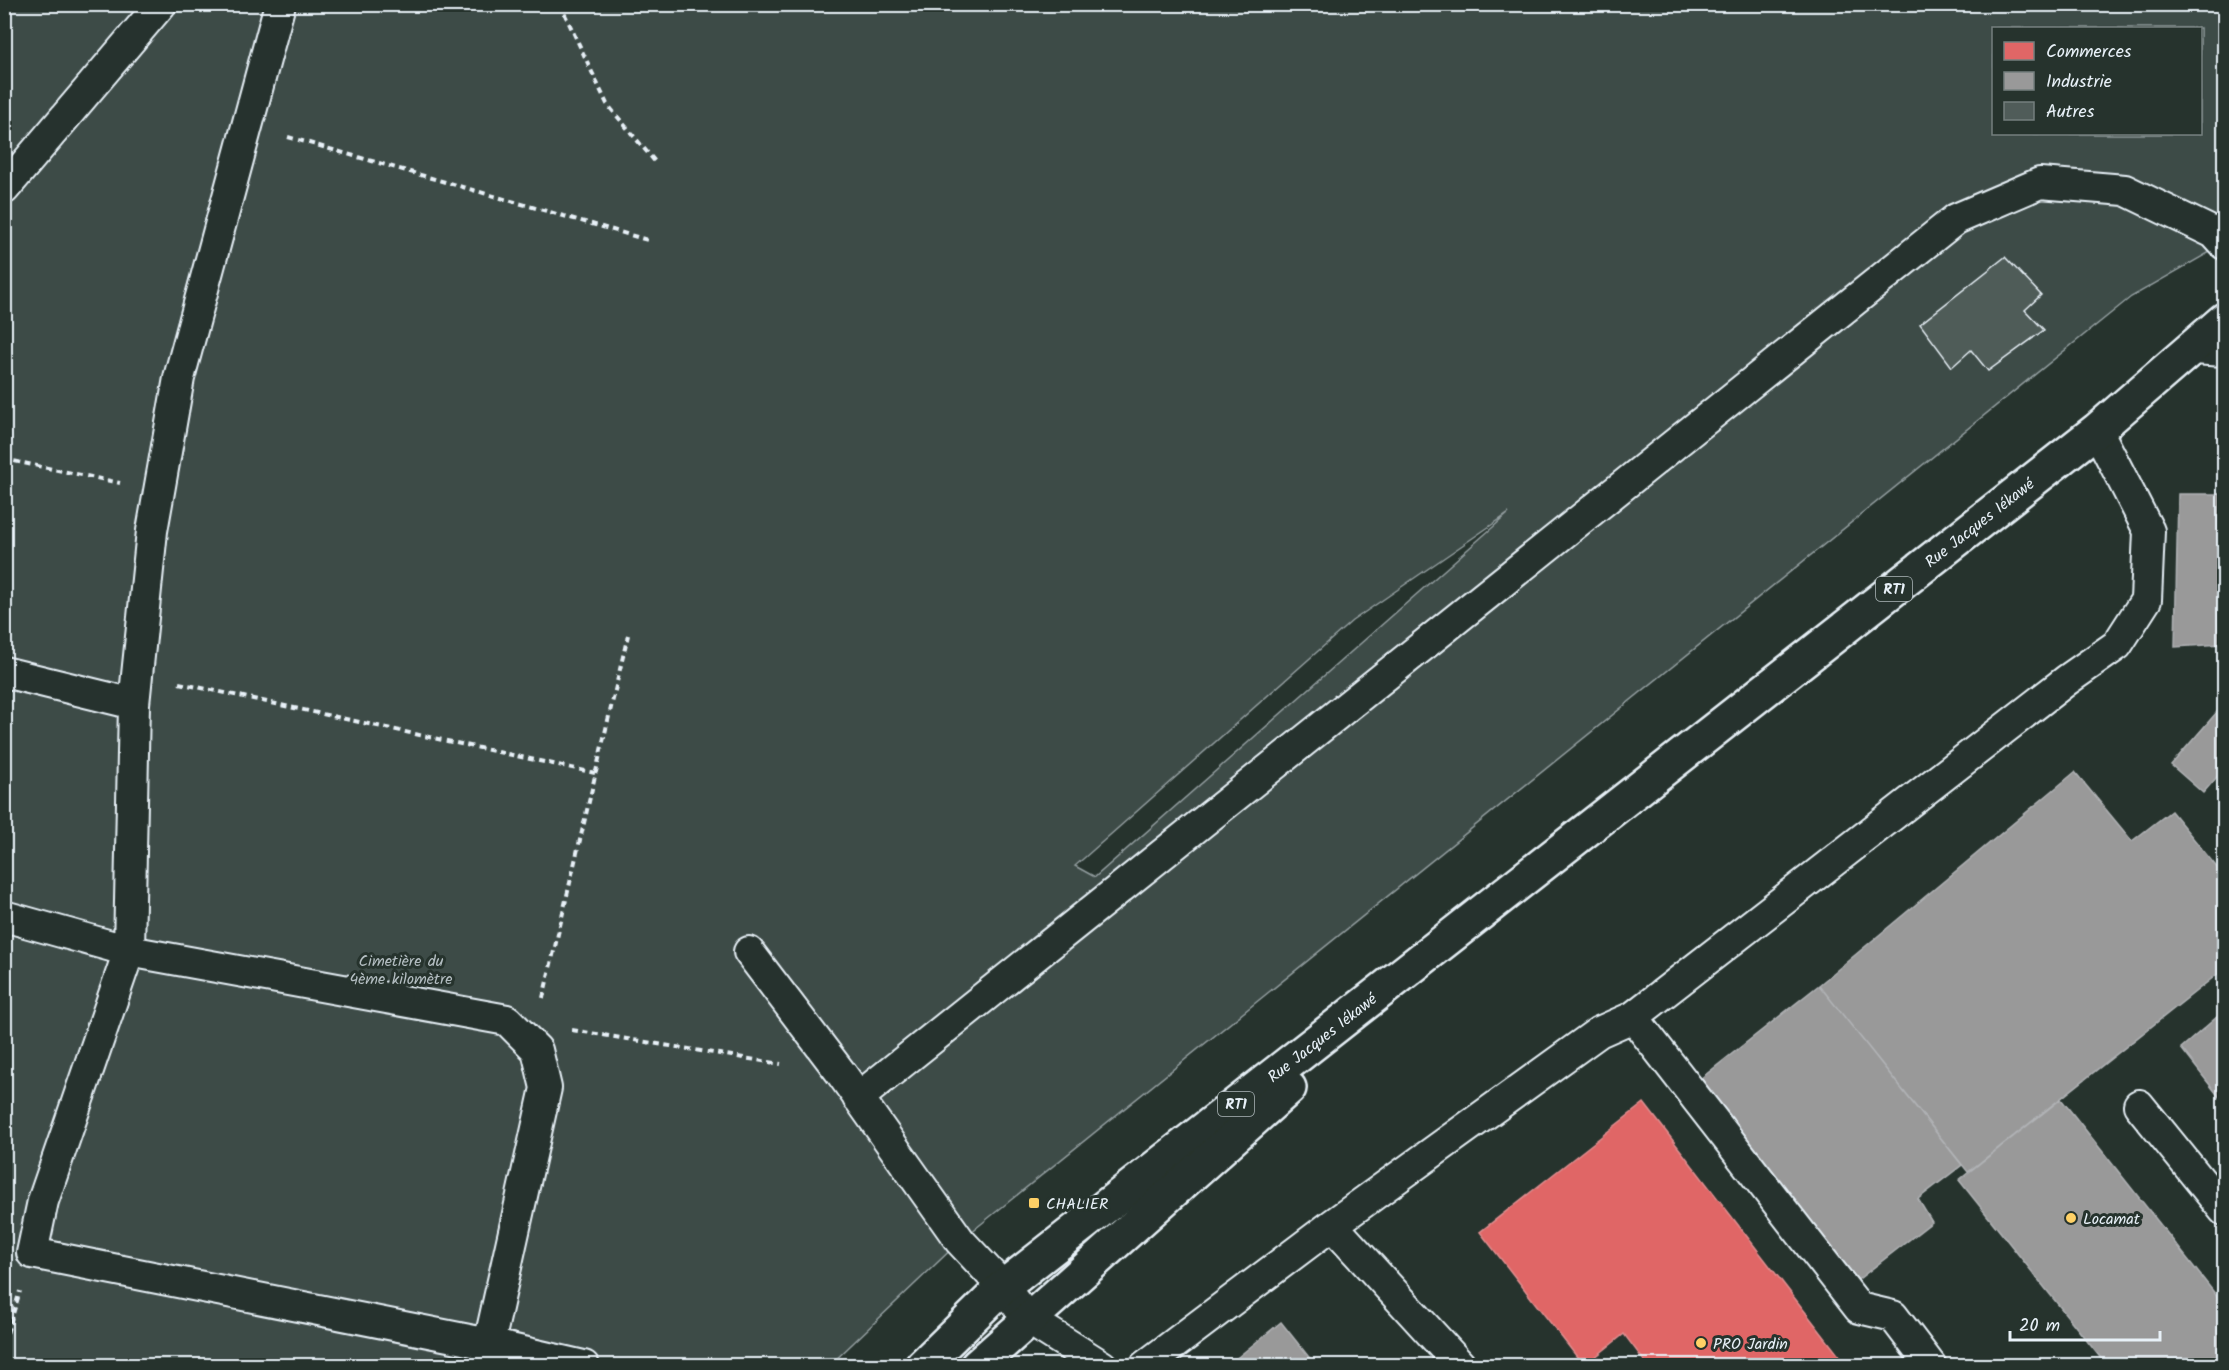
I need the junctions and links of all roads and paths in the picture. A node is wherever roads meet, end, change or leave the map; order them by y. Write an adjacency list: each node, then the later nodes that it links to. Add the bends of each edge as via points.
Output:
1 (161, 4): 6 (lane)
2 (280, 4): 4 (lane)
3 (560, 4): 5 (path, via 607,104)
4 (247, 125): 7 (path); 13 (lane, via 179,378)
5 (657, 164)
6 (4, 189)
7 (651, 241)
8 (2224, 244): 27 (lane, via 2214,233 2125,190 2040,183 1956,219)
9 (2224, 320): 10 (main road, Rue Jacques Iékawé / RT1)
10 (2209, 350): 11 (main road, Rue Jacques Iékawé / RT1)
11 (2097, 430): 19 (main road, Rue Jacques Iékawé / RT1); 23 (lane, via 2149,531 2146,600 2117,645)
12 (4, 459): 13 (path)
13 (159, 491): 16 (lane)
14 (628, 635): 18 (path)
15 (4, 672): 17 (lane)
16 (137, 674): 17 (lane); 18 (path)
17 (134, 704): 21 (lane)
18 (596, 773): 25 (path)
19 (1559, 851): 32 (main road, Rue Jacques Iékawé / RT1); 33 (main road, Rue Jacques Iékawé / RT1)
20 (4, 916): 21 (lane)
21 (129, 951): 24 (lane); 31 (lane, via 43,1201)
22 (749, 952): 26 (lane)
23 (1633, 1017): 30 (lane, via 1599,1032); 42 (lane, via 1859,1308 1893,1317)
24 (507, 1020): 25 (path); 35 (lane, via 537,1050 546,1088)
25 (537, 1025): 26 (path)
26 (841, 1073): 27 (lane)
27 (858, 1098): 32 (lane, via 960,1241)
28 (2139, 1105): 29 (lane)
29 (2224, 1210)
30 (1332, 1225): 40 (lane); 41 (lane)
31 (32, 1253): 34 (path); 35 (lane)
32 (1003, 1287): 33 (lane); 37 (main road, Rue Jacques Iékawé / RT1)
33 (1028, 1319): 38 (main road, Rue Jacques Iékawé / RT1); 39 (lane)
34 (4, 1343)
35 (486, 1355): 36 (lane)
36 (584, 1365)
37 (921, 1365)
38 (977, 1365)
39 (1102, 1365)
40 (1145, 1365)
41 (1461, 1365)
42 (1931, 1365)

